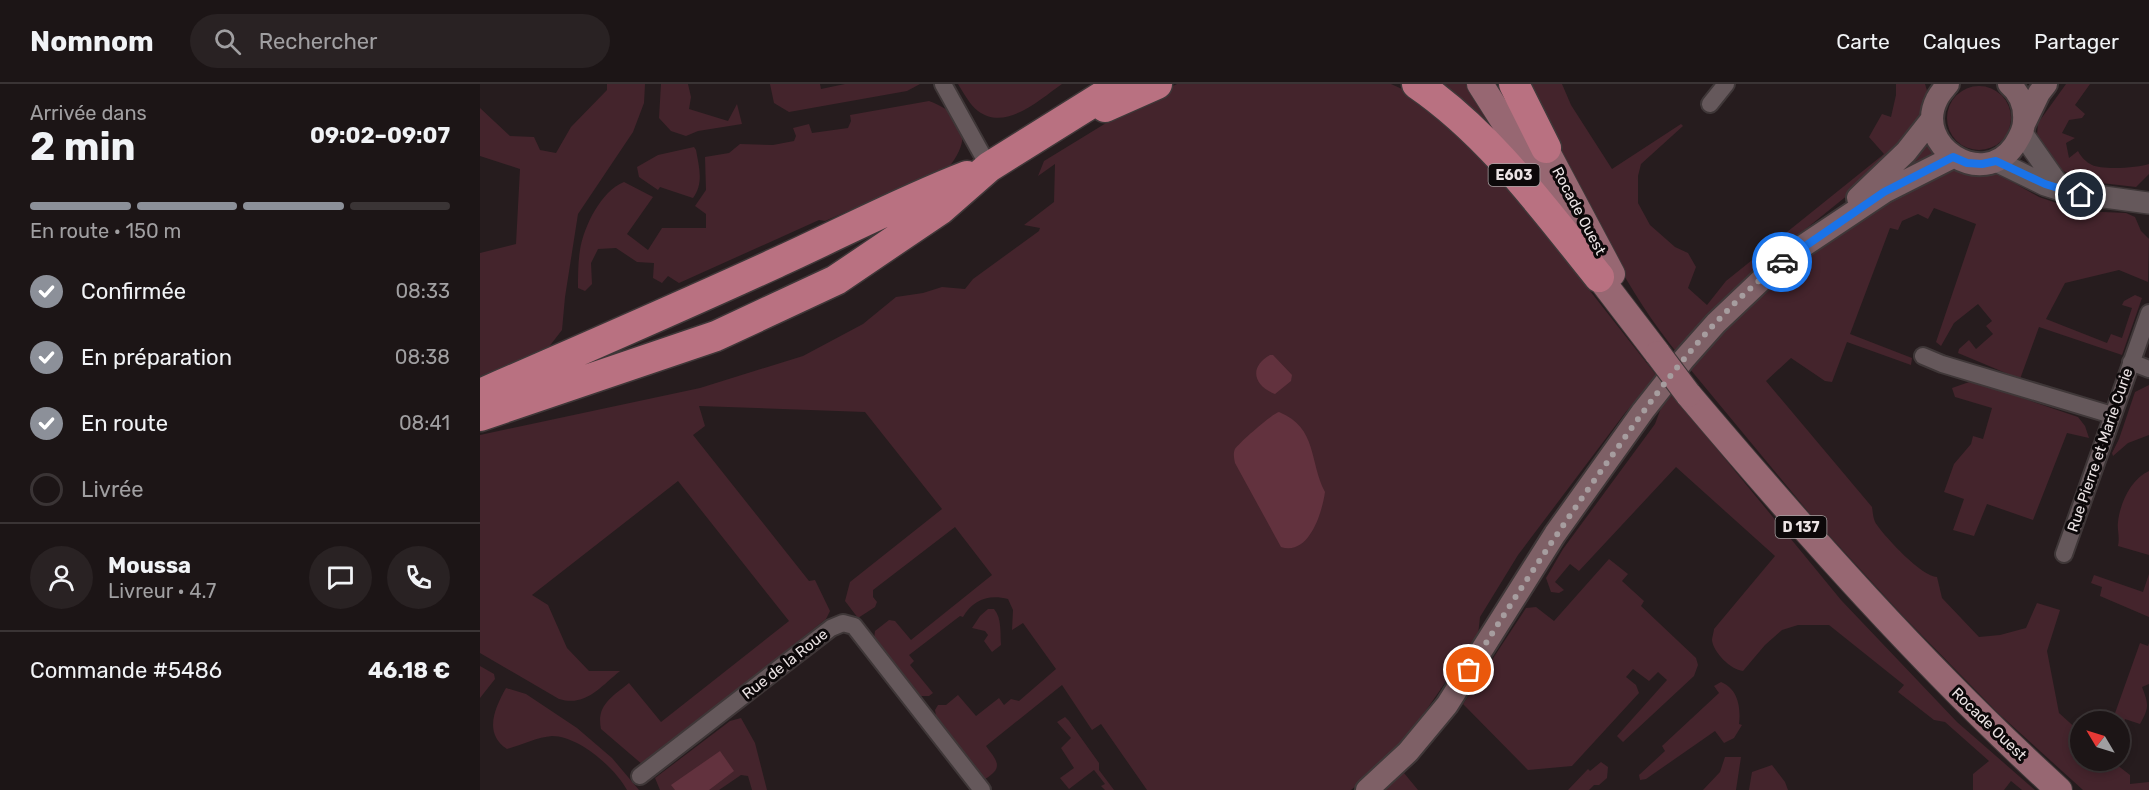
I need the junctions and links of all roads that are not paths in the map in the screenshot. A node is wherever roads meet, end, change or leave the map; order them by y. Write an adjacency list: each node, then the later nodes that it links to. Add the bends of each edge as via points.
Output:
1 (943, 84): 20 (street)
2 (1101, 84): 16 (highway)
3 (1122, 84): 16 (highway)
4 (1157, 84): 16 (highway)
5 (1417, 84): 24 (highway, E603, via 1493,151)
6 (1480, 84): 24 (main road, Rocade Ouest / D 137)
7 (1510, 84): 17 (main road, Rocade Ouest / D 137)
8 (1514, 84): 17 (highway, D 137)
9 (1726, 84): 13 (street)
10 (2009, 84): 15 (main road, via 2020,98)
11 (2046, 84): 15 (main road)
12 (1940, 88): 14 (main road)
13 (1710, 104)
14 (1932, 119): 18 (main road, via 1942,147); 23 (main road, via 1906,152)
15 (2023, 129): 19 (main road, via 2008,153); 21 (street)
16 (1031, 141): 20 (highway)
17 (1546, 148): 26 (main road, Rocade Ouest / D 137)
18 (1953, 157): 19 (main road, via 1967,163); 23 (main road, via 1884,192)
19 (1996, 161): 21 (street)
20 (990, 167): 30 (highway, via 934,188); 32 (highway, via 941,209 836,280 716,336)
21 (2062, 190): 22 (street)
22 (2149, 203)
23 (1803, 246): 36 (main road, via 1743,295 1684,359 1555,534 1447,705 1408,752)
24 (1599, 278): 26 (main road, D 137)
25 (2149, 313): 28 (street, Rue Pierre et Marie Curie)
26 (1653, 347): 37 (main road, Rocade Ouest / D 137, bridge, via 1802,528 1920,656)
27 (1923, 356): 31 (street)
28 (2131, 362): 29 (street); 31 (street, Rue Pierre et Marie Curie)
29 (2149, 369)
30 (480, 394)
31 (2112, 415): 33 (street, Rue Pierre et Marie Curie)
32 (480, 416)
33 (2064, 554)
34 (640, 776): 35 (street, Rue de la Roue, via 831,628 843,623 854,626)
35 (982, 790)
36 (1367, 790)
37 (2059, 790)

